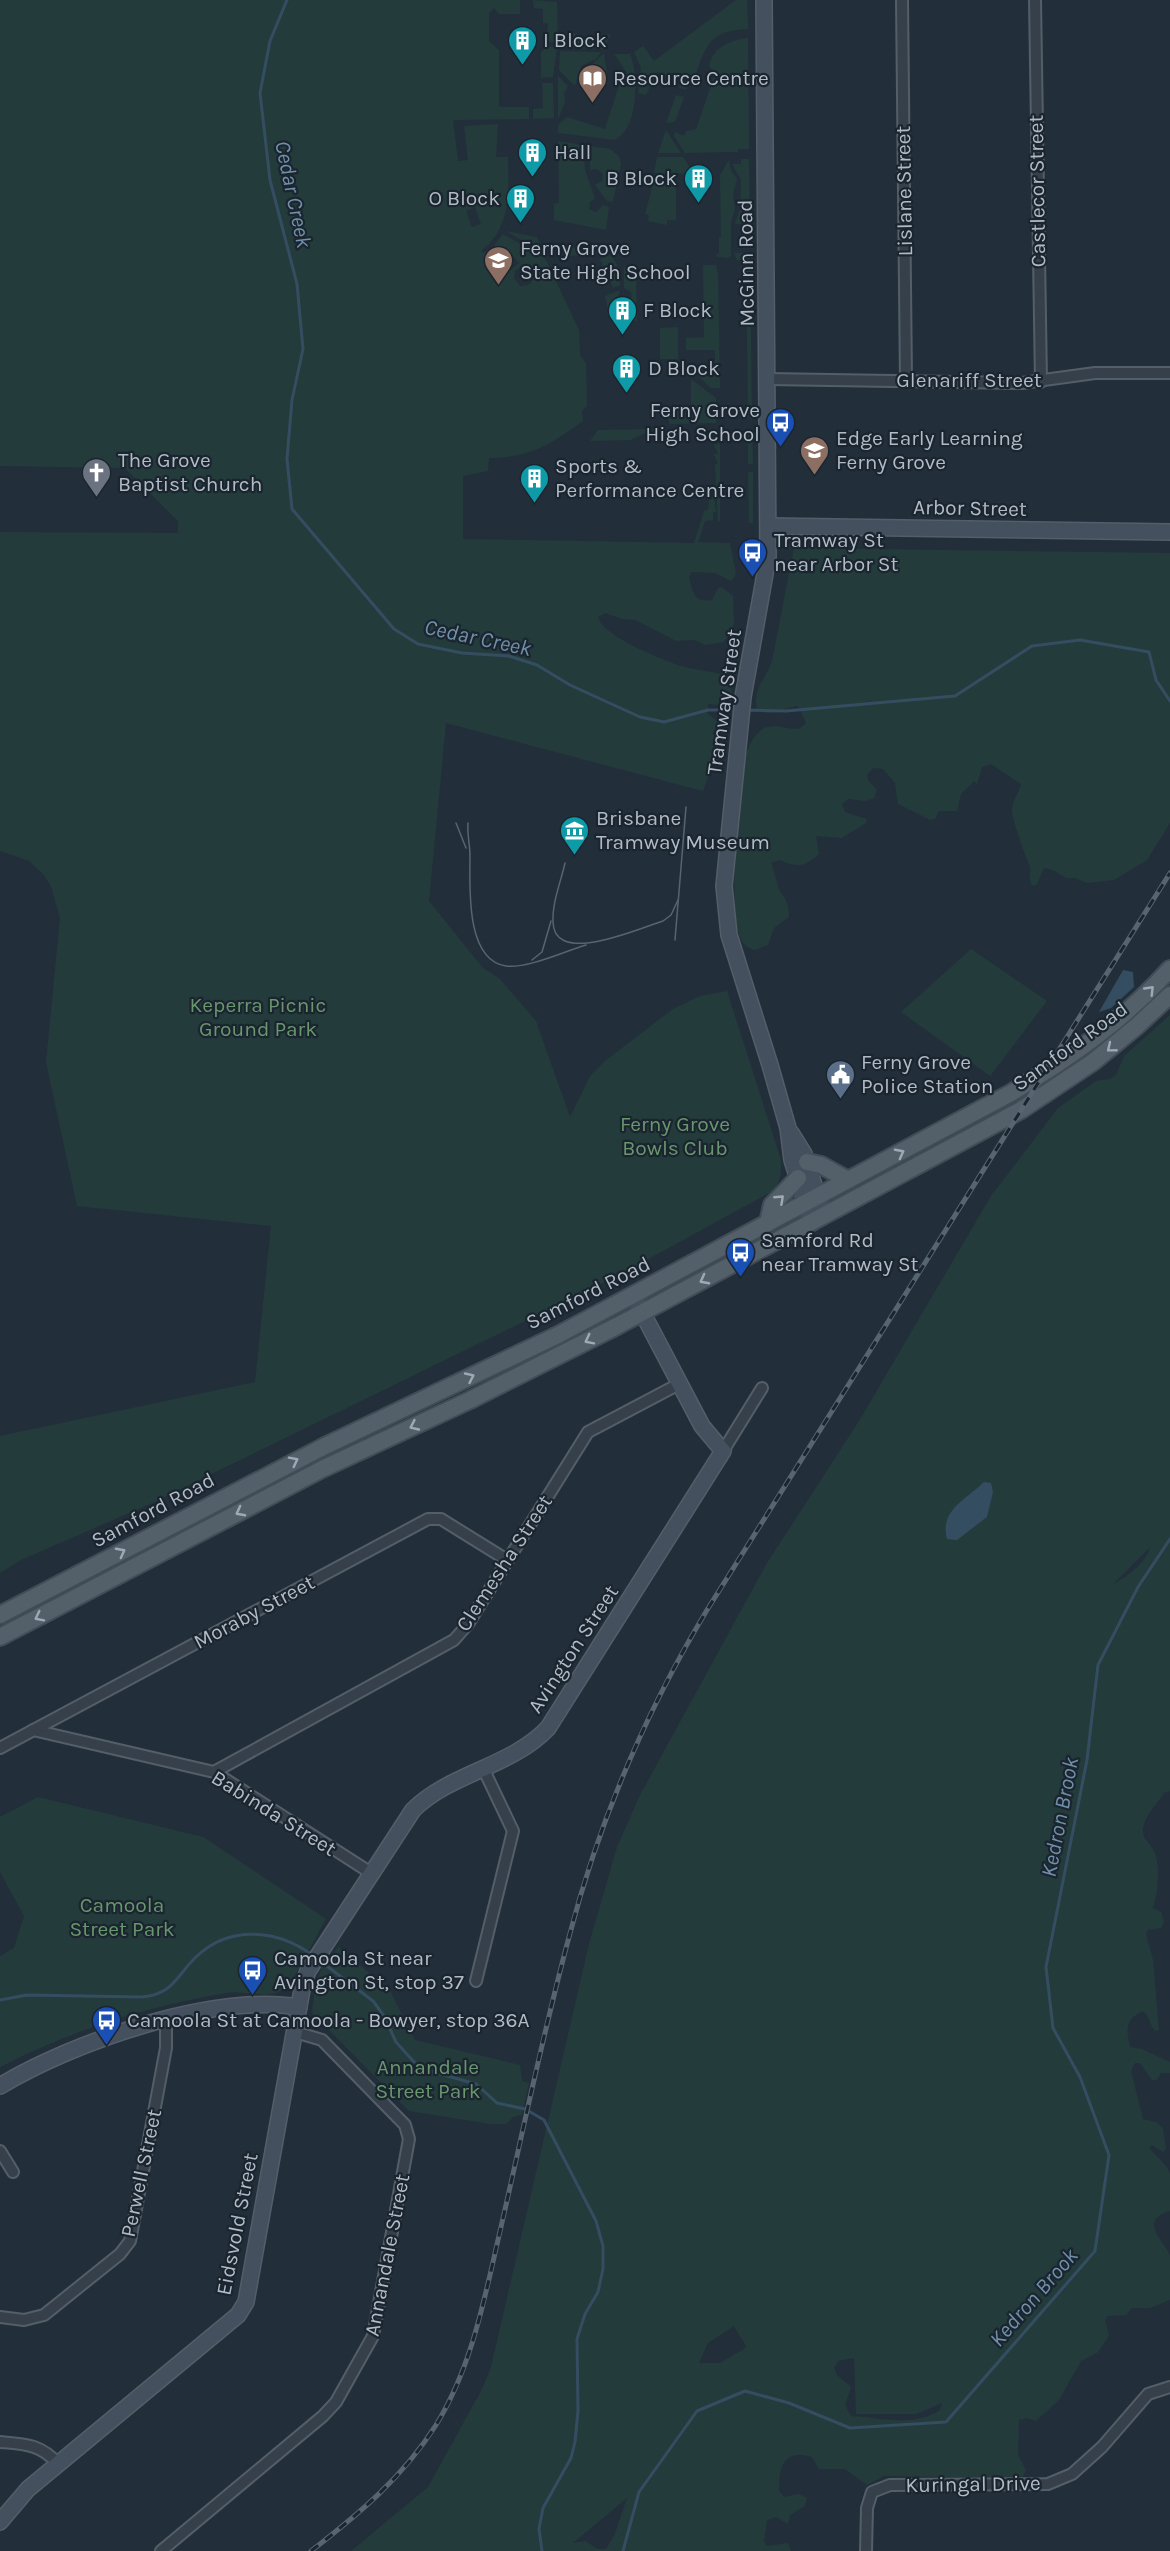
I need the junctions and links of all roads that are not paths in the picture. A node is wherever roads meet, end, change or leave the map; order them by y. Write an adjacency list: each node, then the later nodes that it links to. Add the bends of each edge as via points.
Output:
1 (764, 0): 5 (street, McGinn Road)
2 (902, 0): 6 (street, Lislane Street)
3 (1035, 0): 7 (street, Castlecor Street)
4 (1170, 373): 7 (street, Glenariff Street, via 1095,373)
5 (768, 379): 6 (street, Glenariff Street); 8 (street, McGinn Road)
6 (906, 381): 7 (street, Glenariff Street)
7 (1041, 381)
8 (770, 526): 9 (street, Arbor Street); 12 (street, Tramway Street, via 743,697 725,865 725,909 729,935)
9 (1170, 532)
10 (1170, 969): 15 (main road, Samford Road, one-way to 10, via 1056,1067 1113,1024)
11 (1170, 995): 17 (main road, Samford Road, one-way to 17, via 1093,1062 1034,1103)
12 (788, 1128): 13 (street, Tramway Street); 14 (street, Tramway Street)
13 (807, 1162): 15 (main road); 16 (street, Tramway Street)
14 (798, 1178): 16 (street, Tramway Street); 18 (main road, one-way to 14, via 772,1205)
15 (848, 1180): 16 (main road, Samford Road)
16 (812, 1200): 17 (street, Tramway Street); 18 (main road, Samford Road)
17 (818, 1219): 20 (main road, Samford Road, one-way to 20)
18 (768, 1223): 19 (main road, Samford Road)
19 (633, 1295): 20 (street); 25 (main road, Samford Road, one-way to 19, via 256,1480)
20 (642, 1313): 21 (street); 26 (main road, Samford Road, one-way to 26, via 322,1469)
21 (679, 1384): 23 (street, via 706,1433); 24 (street, Clemesha Street, via 588,1432)
22 (762, 1388): 23 (street, Avington Street)
23 (723, 1451): 29 (street, Avington Street, via 548,1728 533,1742)
24 (507, 1560): 27 (street, Moraby Street, via 441,1519 428,1519); 30 (street, Clemesha Street, via 454,1641)
25 (0, 1615)
26 (0, 1637)
27 (33, 1730): 28 (street, Moraby Street); 30 (street, Babinda Street)
28 (0, 1748)
29 (483, 1768): 31 (street, Avington Street, via 418,1804); 33 (street, via 513,1831)
30 (214, 1772): 31 (street, Babinda Street)
31 (371, 1873): 32 (street, Avington Street)
32 (308, 1971): 34 (street, Eidsvold Street)
33 (476, 1981)
34 (299, 2007): 35 (street, via 231,2008); 36 (street, Eidsvold Street)
35 (165, 2021): 37 (street, via 84,2046); 40 (street, Perwell Street, via 166,2048 130,2241 120,2254 44,2315 24,2320)
36 (294, 2032): 43 (street, Eidsvold Street, via 246,2302 238,2315); 45 (street, Annandale Street, via 322,2040 405,2125 409,2139 373,2336 324,2416)
37 (0, 2086)
38 (0, 2151): 39 (street)
39 (13, 2172)
40 (0, 2317)
41 (1170, 2386): 46 (street, Kuringal Drive, via 1149,2394 1072,2474 1048,2484 890,2485 872,2492 867,2508)
42 (0, 2442): 43 (street, via 36,2446)
43 (58, 2464): 44 (street, Eidsvold Street, via 28,2489)
44 (0, 2522)
45 (160, 2551)
46 (866, 2551)

